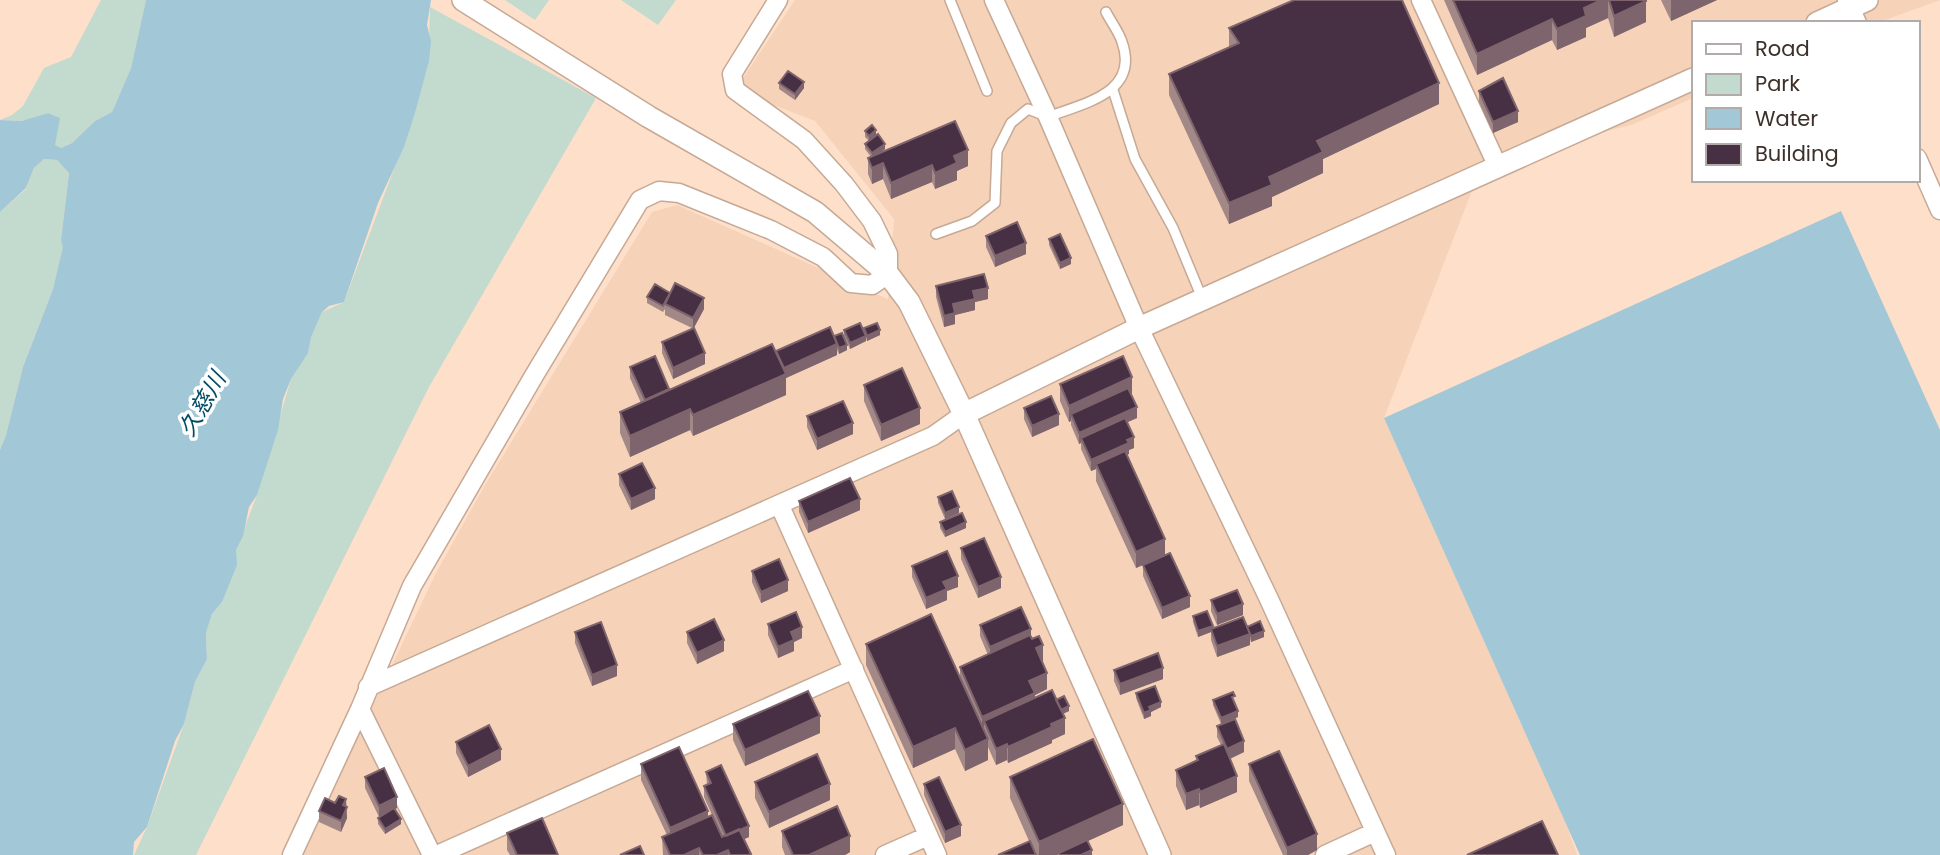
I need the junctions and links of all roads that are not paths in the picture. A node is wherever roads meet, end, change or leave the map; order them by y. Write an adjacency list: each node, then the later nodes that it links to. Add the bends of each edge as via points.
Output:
1 (463, 0): 17 (street, via 649,117 815,212)
2 (778, 0): 17 (street, via 732,74 735,90 804,140 844,184 872,221 888,254)
3 (950, 0): 11 (lane)
4 (994, 0): 12 (street)
5 (1421, 0): 14 (street)
6 (1855, 8): 8 (street)
7 (1106, 12): 10 (lane, via 1123,43 1125,72)
8 (1822, 21)
9 (1692, 79): 14 (street)
10 (1113, 90): 12 (lane); 18 (lane, via 1135,159 1173,228)
11 (987, 92)
12 (1048, 117): 16 (lane, via 1028,109 1011,123 996,151 995,203 972,221); 19 (street)
13 (1919, 163): 15 (street)
14 (1498, 167): 18 (street)
15 (1940, 210)
16 (936, 234)
17 (888, 274): 20 (street, via 909,302); 23 (street, via 872,285 851,283 822,257 771,230 679,193 659,191 640,200 412,586)
18 (1202, 299): 19 (street)
19 (1139, 328): 20 (street); 25 (street)
20 (964, 414): 21 (street, via 933,436); 31 (street)
21 (780, 506): 22 (street); 23 (street)
22 (854, 669): 26 (street); 28 (street)
23 (368, 687): 24 (street)
24 (360, 709): 27 (street); 28 (street)
25 (1375, 832): 32 (street); 33 (street)
26 (928, 836): 29 (street); 30 (street)
27 (292, 855)
28 (435, 855)
29 (885, 855)
30 (937, 855)
31 (1160, 855)
32 (1325, 855)
33 (1385, 855)

